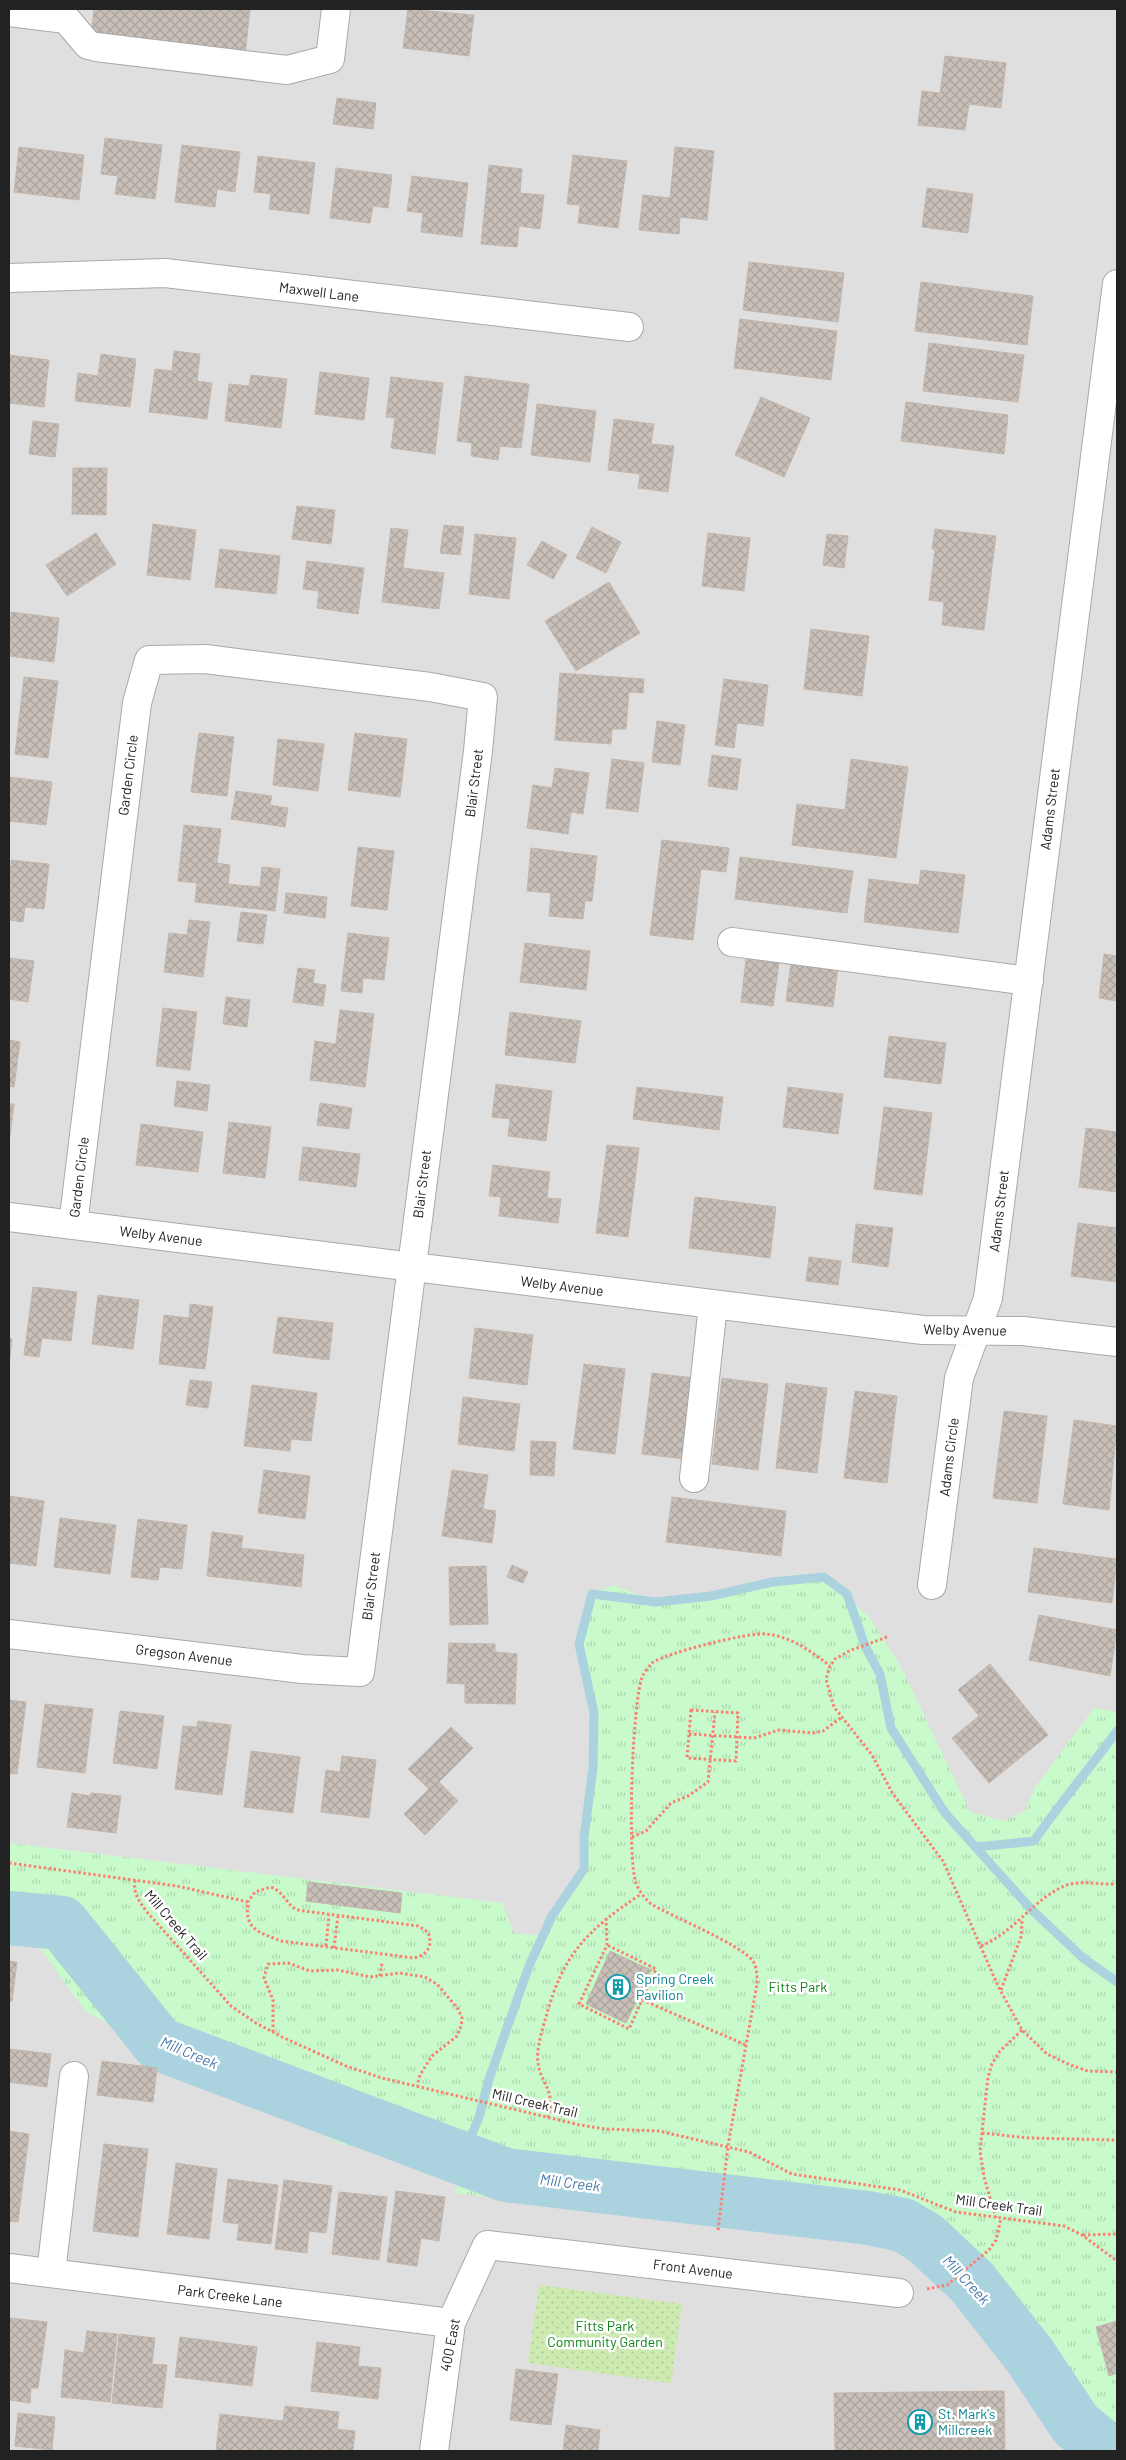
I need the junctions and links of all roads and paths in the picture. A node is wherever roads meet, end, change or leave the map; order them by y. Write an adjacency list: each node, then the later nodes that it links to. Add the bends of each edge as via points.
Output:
1 (336, 9): 2 (street, via 330,59 287,70 96,47 88,45 66,19)
2 (9, 12)
3 (9, 278): 5 (street, Maxwell Lane, via 165,273)
4 (1117, 284): 8 (street, Adams Street)
5 (629, 327)
6 (483, 697): 10 (street, Garden Circle, via 430,687 206,659 149,660 137,703); 11 (street, Blair Street)
7 (732, 942): 8 (street)
8 (1029, 981): 13 (street, Adams Street, via 988,1298)
9 (9, 1217): 10 (street, Welby Avenue)
10 (73, 1225): 11 (street, Welby Avenue)
11 (412, 1268): 12 (street, Welby Avenue); 20 (street, Blair Street)
12 (713, 1305): 13 (street, Welby Avenue, via 923,1330); 15 (street)
13 (975, 1331): 14 (street, Welby Avenue, via 1023,1331); 16 (street, Adams Circle, via 959,1378)
14 (1117, 1342)
15 (694, 1478)
16 (932, 1585)
17 (9, 1634): 20 (street, Gregson Avenue, via 302,1669)
18 (887, 1637): 19 (path, via 849,1651)
19 (830, 1666): 22 (path, via 826,1679 828,1692); 27 (path, via 798,1644 765,1634 747,1635 666,1656 652,1664 643,1675 636,1710)
20 (360, 1672)
21 (715, 1712): 23 (path, via 691,1710); 24 (path); 25 (path, via 738,1713)
22 (842, 1717): 25 (path, via 823,1731 804,1734 779,1730 761,1736); 38 (path, via 872,1755 893,1794 943,1861)
23 (689, 1734): 24 (path); 26 (path, via 687,1758)
24 (713, 1736): 25 (path); 26 (path)
25 (737, 1737): 26 (path, via 736,1761)
26 (711, 1759): 27 (path, via 708,1782 671,1803 646,1831)
27 (632, 1837): 31 (path, via 635,1882)
28 (9, 1863): 29 (path, Mill Creek Trail)
29 (135, 1880): 32 (path); 46 (path, Mill Creek Trail, via 133,1890 147,1912 231,2006)
30 (1117, 1884): 36 (path, via 1067,1885 1040,1902)
31 (641, 1894): 35 (path); 47 (path, via 651,1904 677,1919 732,1945 754,1963 757,1984)
32 (248, 1902): 33 (path, via 255,1892 271,1887 283,1894 297,1910); 39 (path, via 247,1919 261,1933 281,1941)
33 (329, 1915): 34 (path); 39 (path)
34 (338, 1916): 40 (path); 40 (path, via 418,1926 428,1932 430,1945 422,1956 414,1958)
35 (606, 1918): 37 (path); 51 (path, via 571,1954 550,2000 538,2062 550,2090)
36 (1022, 1920): 38 (path); 43 (path, via 1020,1938)
37 (607, 1945): 44 (path, via 656,1969); 44 (path, via 579,2004 628,2029)
38 (981, 1946): 43 (path)
39 (326, 1947): 40 (path)
40 (334, 1948)
41 (382, 1963): 42 (path)
42 (380, 1976): 46 (path, via 338,1970 310,1971 288,1963 268,1964 264,1978 273,2000); 50 (path, via 400,1973 437,1984 451,1998 462,2018 457,2036 432,2056)
43 (1001, 1990): 45 (path)
44 (642, 2000): 47 (path)
45 (1022, 2030): 48 (path, via 1047,2054 1068,2064 1088,2070); 52 (path, via 1000,2051 992,2064)
46 (273, 2032): 50 (path, Mill Creek Trail, via 346,2066)
47 (746, 2045): 54 (path)
48 (1117, 2072)
49 (74, 2076): 63 (street)
50 (417, 2086): 51 (path, Mill Creek Trail)
51 (548, 2118): 54 (path, Mill Creek Trail, via 595,2128 659,2132)
52 (982, 2133): 53 (path, via 1028,2138); 55 (path, via 983,2170)
53 (1117, 2140)
54 (728, 2146): 55 (path, Mill Creek Trail, via 749,2152 792,2174 900,2190 956,2212); 57 (path)
55 (996, 2218): 56 (path, Mill Creek Trail)
56 (1001, 2218): 59 (path, Mill Creek Trail, via 1064,2226); 64 (path, via 996,2240 948,2286)
57 (718, 2230)
58 (1117, 2234): 59 (path)
59 (1082, 2235): 61 (path, Mill Creek Trail)
60 (487, 2245): 65 (street, Front Avenue); 66 (street, 400 East)
61 (1117, 2261)
62 (9, 2268): 63 (street, Park Creeke Lane)
63 (51, 2273): 66 (street, Park Creeke Lane)
64 (940, 2288)
65 (899, 2293)
66 (451, 2323): 67 (street, 400 East)
67 (434, 2451)

